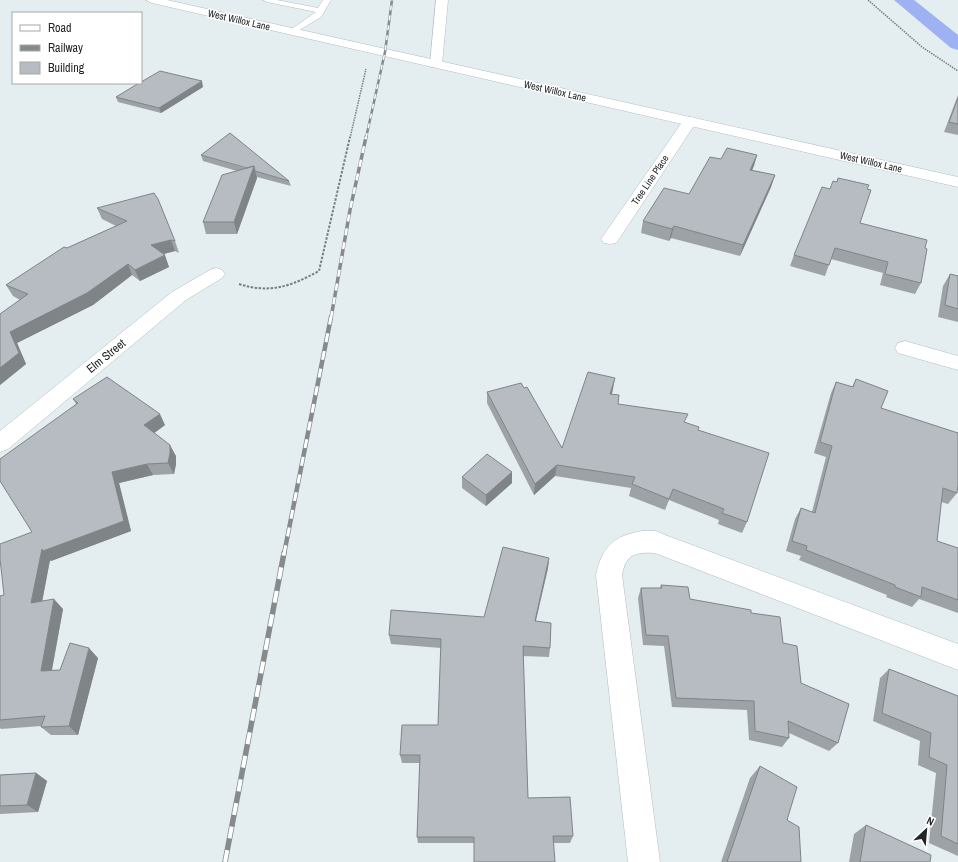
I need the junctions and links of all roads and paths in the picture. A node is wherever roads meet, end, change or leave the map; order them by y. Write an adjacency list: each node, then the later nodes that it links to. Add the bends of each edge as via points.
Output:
1 (152, 0): 7 (street, West Willox Lane)
2 (267, 0): 6 (lane)
3 (327, 0): 6 (lane)
4 (442, 0): 9 (street)
5 (868, 0): 10 (path, via 918,44)
6 (320, 11): 7 (lane)
7 (293, 32): 8 (street, West Willox Lane)
8 (371, 49): 9 (street, West Willox Lane); 14 (path, via 319,271 295,284 271,290 250,288)
9 (436, 64): 11 (street, West Willox Lane)
10 (958, 71)
11 (690, 121): 12 (street, West Willox Lane); 13 (street, Tree Line Place)
12 (958, 182)
13 (610, 239)
14 (216, 274): 17 (street, Elm Street, via 179,296)
15 (905, 348): 16 (street)
16 (958, 363)
17 (0, 443)
18 (958, 657): 19 (street, via 656,542 641,541 624,547 613,560 609,575)
19 (644, 862)

